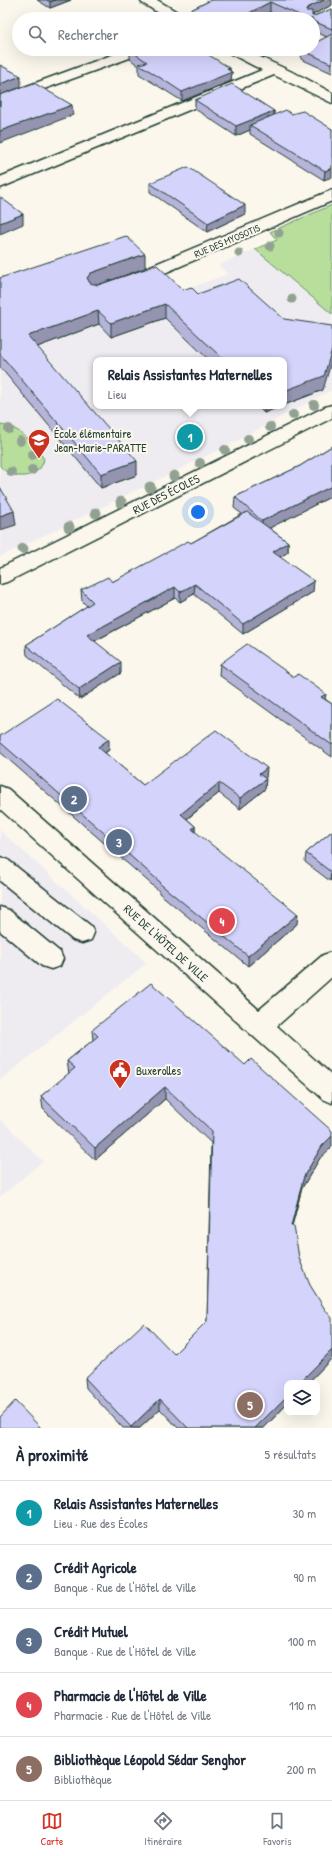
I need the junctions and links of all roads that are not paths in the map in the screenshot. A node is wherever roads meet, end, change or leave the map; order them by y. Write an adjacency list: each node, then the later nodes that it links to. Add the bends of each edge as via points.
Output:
1 (147, 0): 2 (street)
2 (167, 12)
3 (123, 56): 7 (street)
4 (257, 56): 5 (street)
5 (274, 70): 6 (street); 8 (street)
6 (332, 99)
7 (0, 101)
8 (0, 182)
9 (332, 195): 10 (street, RUE DES MYOSOTIS)
10 (118, 286)
11 (332, 411): 12 (street, RUE DES ÉCOLES)
12 (0, 577)
13 (0, 795): 19 (street, RUE DE L'HÔTEL DE VILLE)
14 (0, 866): 16 (street)
15 (0, 916): 17 (street)
16 (82, 933)
17 (51, 959)
18 (332, 962): 19 (street)
19 (259, 1026): 20 (street, RUE DE L'HÔTEL DE VILLE)
20 (332, 1091)

